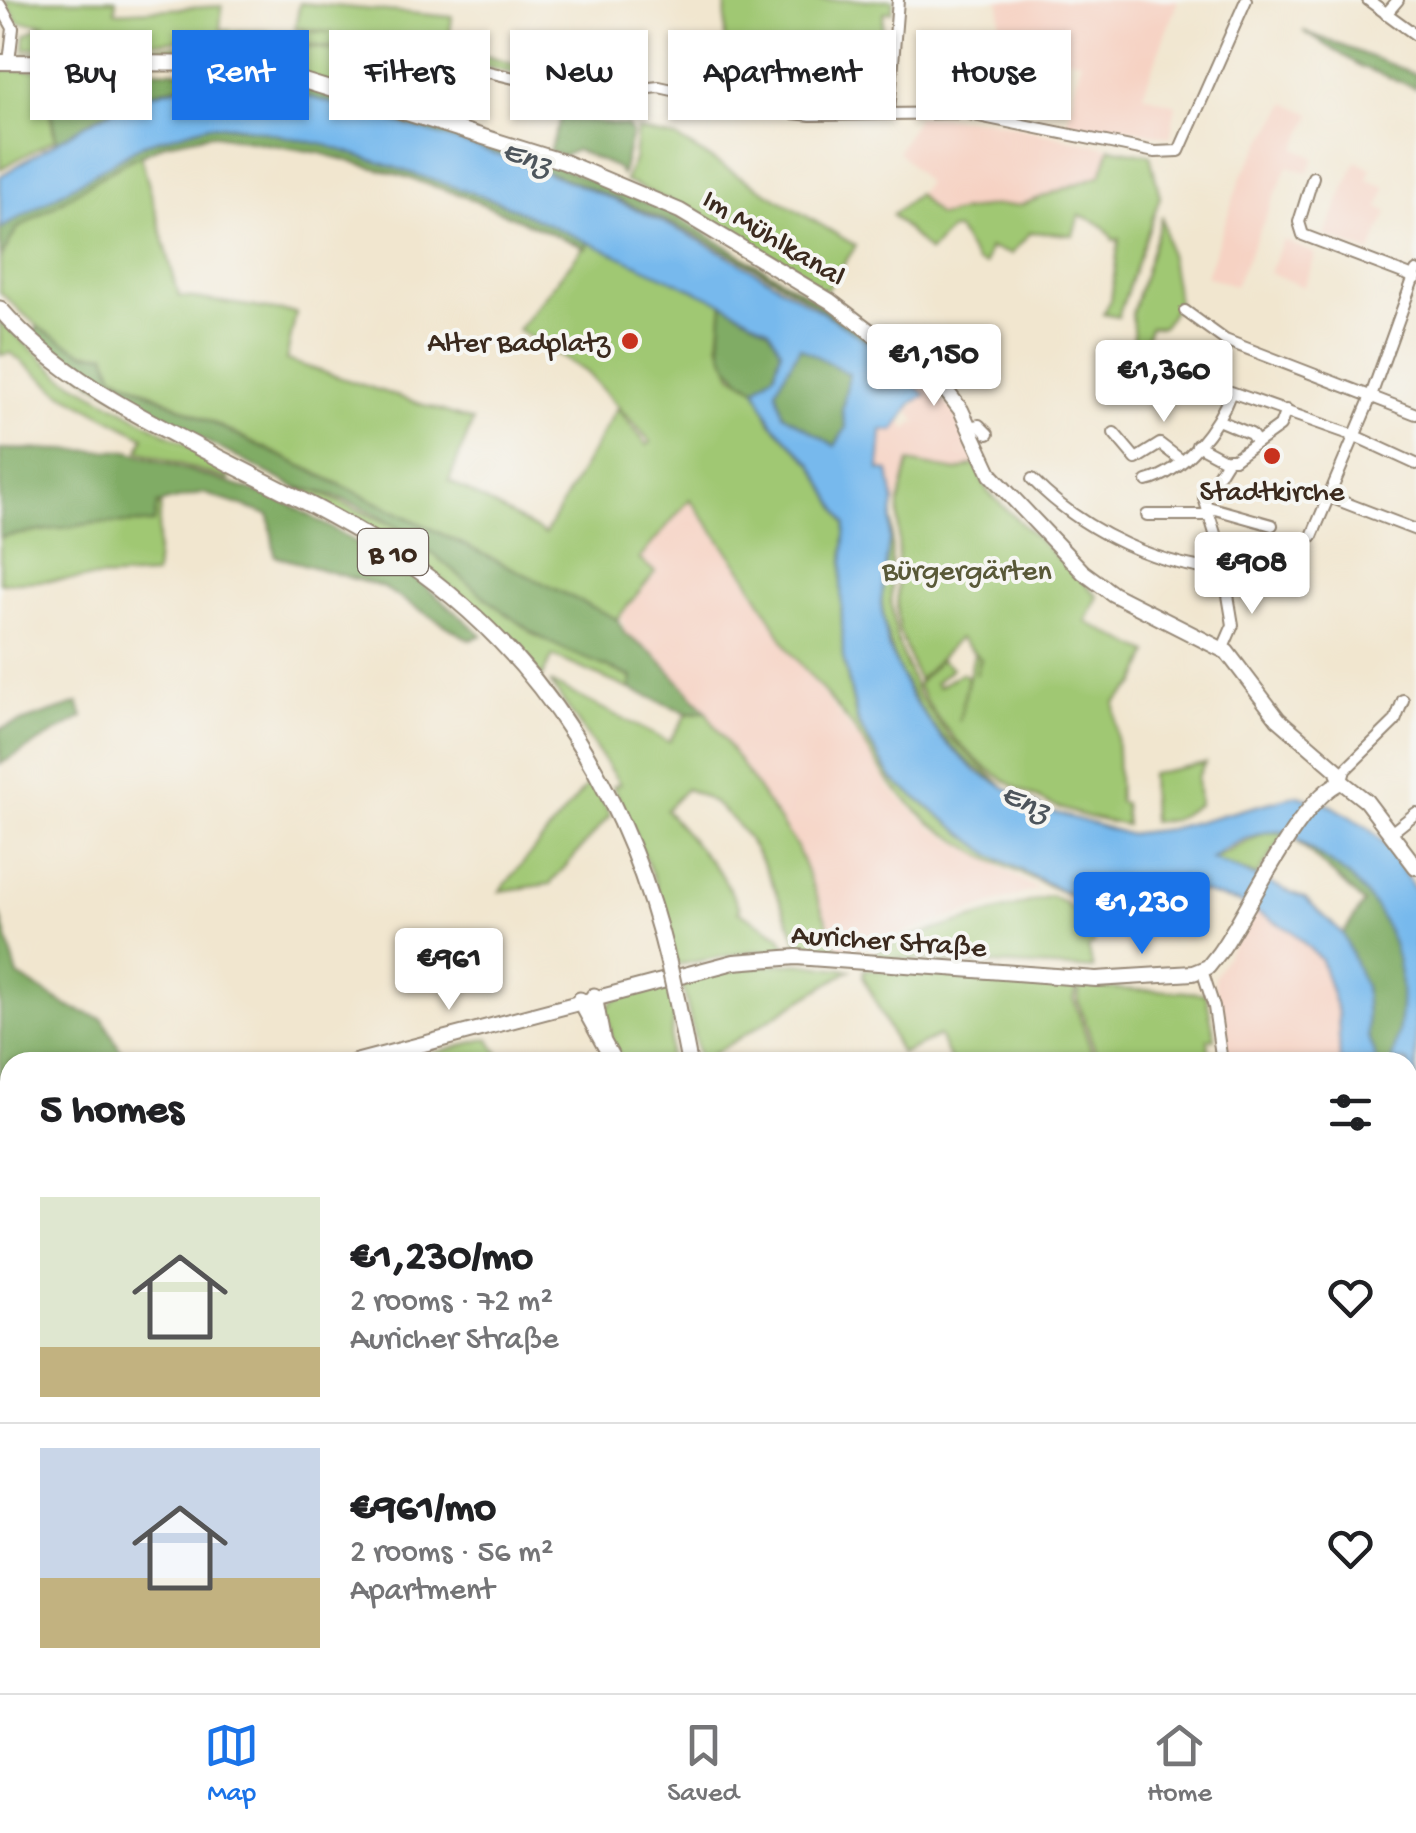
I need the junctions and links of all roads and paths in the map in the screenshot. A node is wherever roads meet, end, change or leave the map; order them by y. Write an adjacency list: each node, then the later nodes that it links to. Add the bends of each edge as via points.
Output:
1 (898, 0): 7 (street)
2 (1246, 0): 12 (street, via 1179,151 1155,152 964,113)
3 (1368, 0): 6 (street)
4 (1398, 0): 6 (street)
5 (0, 6): 9 (street, via 13,28)
6 (1386, 14): 8 (street)
7 (896, 30)
8 (1416, 35)
9 (4, 62): 21 (street, Im Mühlkanal, via 246,66 525,147 680,211 785,272 936,380)
10 (490, 72): 11 (street, via 593,94)
11 (668, 89)
12 (896, 112)
13 (1314, 177): 14 (street, via 1299,222 1302,236)
14 (1415, 275): 17 (street)
15 (0, 310): 48 (main road, B 10, bridge, via 91,388 360,532 493,632 554,704 602,780 647,882)
16 (1185, 311): 17 (street, via 1224,340)
17 (1371, 397): 19 (street); 24 (street)
18 (1286, 410): 20 (street, via 1231,392); 24 (street); 25 (street, via 1280,426)
19 (1416, 414)
20 (1220, 421): 25 (street); 26 (street)
21 (969, 427): 23 (street, via 979,425); 40 (street, Im Mühlkanal, via 991,475 1083,572)
22 (1114, 432): 27 (street, via 1136,459 1160,444)
23 (988, 434)
24 (1356, 436): 29 (street); 32 (street)
25 (1256, 441): 28 (street)
26 (1197, 445): 27 (street); 28 (street)
27 (1181, 460): 31 (street, via 1169,474)
28 (1235, 462): 33 (street)
29 (1416, 464)
30 (1032, 478): 38 (street, via 1066,512 1138,548 1178,564)
31 (1147, 481)
32 (1330, 498): 36 (street); 37 (street)
33 (1207, 506): 34 (street); 35 (street); 38 (street)
34 (1147, 516)
35 (1272, 525)
36 (1416, 530)
37 (1312, 536)
38 (1221, 570): 39 (street); 40 (street, via 1233,625)
39 (1237, 571)
40 (1227, 655): 42 (street, Im Mühlkanal, via 1278,719 1337,770)
41 (1403, 700): 42 (street, via 1395,720)
42 (1342, 782): 44 (street, Im Mühlkanal); 46 (street, via 1290,836 1223,948)
43 (1416, 813): 44 (street)
44 (1391, 832): 45 (street, Im Mühlkanal)
45 (1416, 867)
46 (1202, 970): 47 (street, Auricher Straße, via 1096,979 796,957 734,962); 53 (street)
47 (587, 998): 49 (street, Auricher Straße); 50 (main road)
48 (685, 1041): 51 (main road); 52 (main road, B 10)
49 (391, 1052)
50 (608, 1052)
51 (679, 1052)
52 (688, 1052)
53 (1220, 1052)

